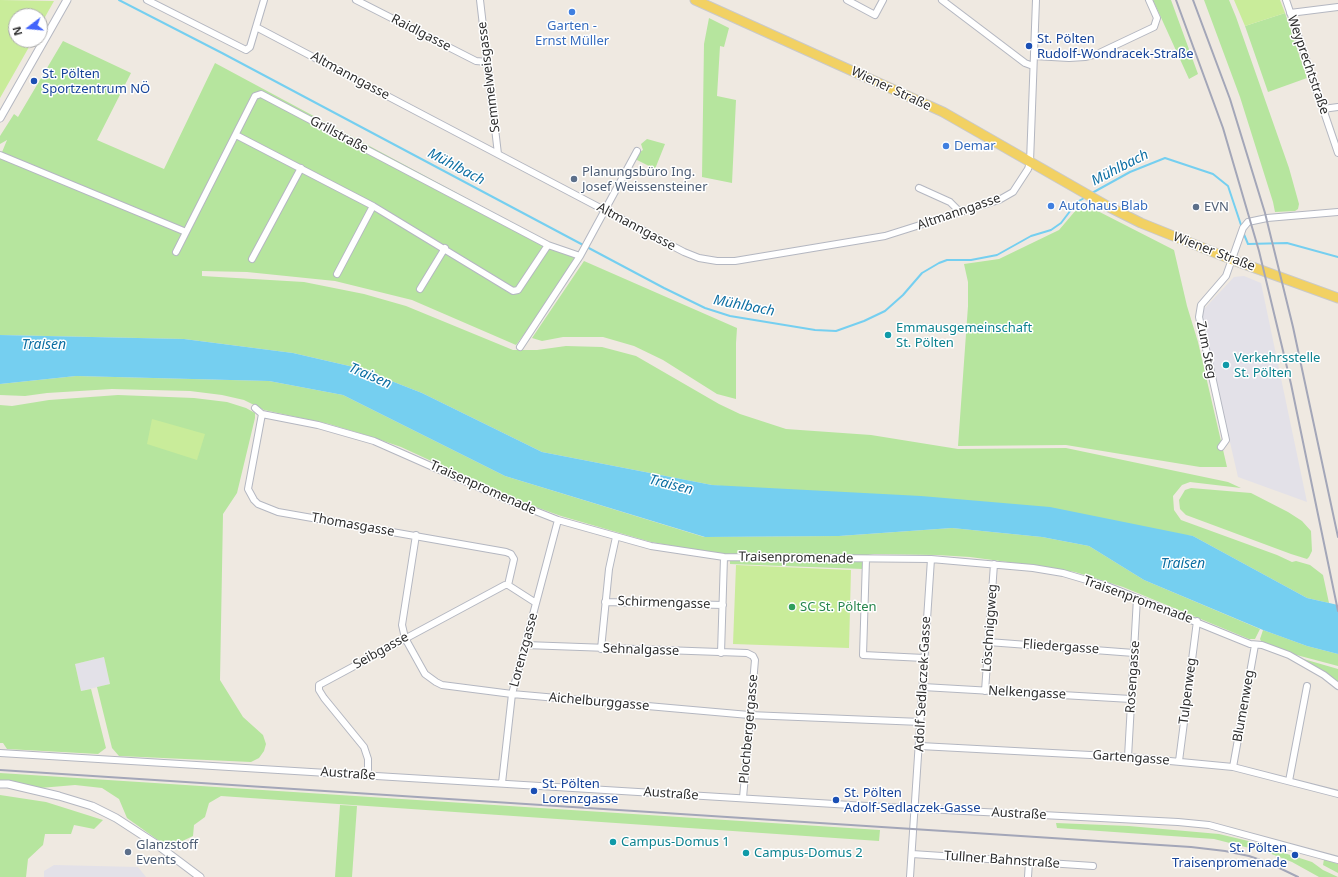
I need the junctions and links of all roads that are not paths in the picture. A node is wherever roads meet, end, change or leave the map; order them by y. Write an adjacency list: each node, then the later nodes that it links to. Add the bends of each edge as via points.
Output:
1 (67, 0): 22 (street)
2 (147, 0): 16 (street, via 246,50 250,47)
3 (264, 0): 16 (street)
4 (356, 0): 18 (street, Raidlgasse, via 476,61)
5 (480, 0): 18 (street, Semmelweisgasse)
6 (695, 0): 13 (main road, Wiener Straße)
7 (848, 0): 8 (street, via 875,15)
8 (883, 0)
9 (942, 0): 19 (street, via 1025,63)
10 (1036, 0): 17 (street)
11 (1149, 0): 17 (street, via 1157,18 1154,27 1097,54 1085,57)
12 (1286, 0): 15 (street, Weyprechtstraße)
13 (705, 2): 28 (main road, Wiener Straße, via 943,112)
14 (1338, 7): 15 (street)
15 (1290, 13): 21 (street, Weyprechtstraße)
16 (256, 27): 26 (street, Altmanngasse)
17 (1034, 56): 19 (street)
18 (487, 62): 26 (street, Semmelweisgasse)
19 (1033, 66): 28 (street)
20 (1338, 107): 21 (street)
21 (1323, 109): 25 (street, Weyprechtstraße)
22 (0, 118)
23 (236, 135): 29 (street); 35 (street, Grillstraße); 36 (street, Grillstraße, via 255,96 261,94)
24 (637, 151): 32 (street)
25 (1338, 153)
26 (498, 154): 32 (street, Altmanngasse)
27 (0, 155): 35 (street)
28 (1030, 162): 33 (street, Altmanngasse, via 1013,192 1000,200); 41 (main road, Wiener Straße, via 1141,223)
29 (301, 168): 31 (street); 40 (street)
30 (919, 188): 33 (street, via 950,202)
31 (373, 206): 37 (street); 42 (street)
32 (605, 211): 33 (street, Altmanngasse, via 684,252 717,261 768,257 885,236); 39 (street)
33 (960, 212)
34 (1338, 212): 41 (street, Zum Steg, via 1248,222 1243,228)
35 (186, 232): 38 (street, Grillstraße)
36 (548, 245): 37 (street, via 518,290 513,291); 39 (street, Grillstraße)
37 (445, 248): 43 (street)
38 (176, 252)
39 (580, 256): 45 (street)
40 (252, 259)
41 (1233, 260): 44 (main road, Wiener Straße); 48 (street, Zum Steg, via 1226,276 1201,305 1199,318 1226,440)
42 (337, 274)
43 (420, 289)
44 (1338, 298)
45 (520, 347)
46 (255, 408): 47 (street, Traisenpromenade)
47 (262, 414): 49 (street, Traisenpromenade, via 318,425 374,441); 50 (street, Thomasgasse, via 248,489 258,504 278,512)
48 (1221, 447)
49 (558, 520): 51 (street, Traisenpromenade); 59 (street, Lorenzgasse)
50 (416, 535): 56 (street, Thomasgasse, via 510,553 514,559); 62 (street, Aichelburggasse, via 402,625)
51 (616, 537): 52 (street, Traisenpromenade, via 688,553); 58 (street)
52 (724, 557): 53 (street, Traisenpromenade); 60 (street)
53 (866, 559): 54 (street, Traisenpromenade); 69 (street, via 863,654)
54 (931, 559): 55 (street, Traisenpromenade); 69 (street, Adolf Sedlaczek-Gasse)
55 (994, 564): 57 (street, Traisenpromenade, via 1063,573); 63 (street, Löschniggweg)
56 (508, 585): 59 (street); 62 (street, Seibgasse)
57 (1137, 598): 61 (street, Traisenpromenade); 68 (street, Rosengasse)
58 (605, 602): 60 (street, Schirmengasse); 66 (street)
59 (536, 603): 65 (street, Lorenzgasse)
60 (723, 605): 67 (street)
61 (1197, 621): 64 (street, Traisenpromenade); 82 (street, Tulpenweg)
62 (405, 638): 75 (street, Aichelburggasse, via 425,674 436,682 442,685); 84 (street, Seibgasse, via 319,685 324,698 364,747 368,760)
63 (988, 642): 68 (street, Fliedergasse); 74 (street, Löschniggweg)
64 (1255, 645): 72 (street, Traisenpromenade, via 1289,655); 83 (street, Blumenweg)
65 (525, 646): 66 (street, Sehnalgasse); 75 (street, Lorenzgasse)
66 (601, 649): 67 (street, Sehnalgasse)
67 (721, 653): 70 (street, Sehnalgasse, via 747,654)
68 (1134, 653): 76 (street, Rosengasse)
69 (924, 658): 73 (street, Adolf Sedlaczek-Gasse)
70 (755, 660): 77 (street, Plochbergergasse)
71 (1307, 686): 85 (street)
72 (1338, 686)
73 (923, 687): 74 (street, Nelkengasse); 78 (street, Adolf Sedlaczek-Gasse)
74 (985, 691): 76 (street, Nelkengasse)
75 (512, 694): 77 (street, Aichelburggasse); 86 (street, Lorenzgasse)
76 (1131, 699): 81 (street, Rosengasse)
77 (749, 715): 78 (street, Aichelburggasse); 89 (street, Plochbergergasse)
78 (921, 722): 79 (street, Adolf Sedlaczek-Gasse)
79 (920, 746): 81 (street, Gartengasse); 90 (street, Adolf Sedlaczek-Gasse)
80 (0, 753): 84 (street, Austraße)
81 (1128, 757): 82 (street, Gartengasse)
82 (1179, 761): 83 (street, Gartengasse)
83 (1233, 767): 85 (street, Gartengasse)
84 (368, 776): 86 (street, Austraße)
85 (1289, 782): 88 (street, Gartengasse)
86 (502, 783): 89 (street, Austraße)
87 (0, 784): 95 (street, via 59,796 92,806 150,840)
88 (1338, 794)
89 (743, 798): 90 (street, Austraße)
90 (916, 809): 91 (street, Adolf Sedlaczek-Gasse); 92 (street, Austraße, via 1209,825)
91 (912, 854): 93 (street, Tullner Bahnstraße); 96 (street, Adolf Sedlaczek-Gasse)
92 (1338, 860)
93 (1029, 862): 94 (street, Tullner Bahnstraße); 97 (street)
94 (1093, 866)
95 (200, 877)
96 (910, 877)
97 (1028, 877)

